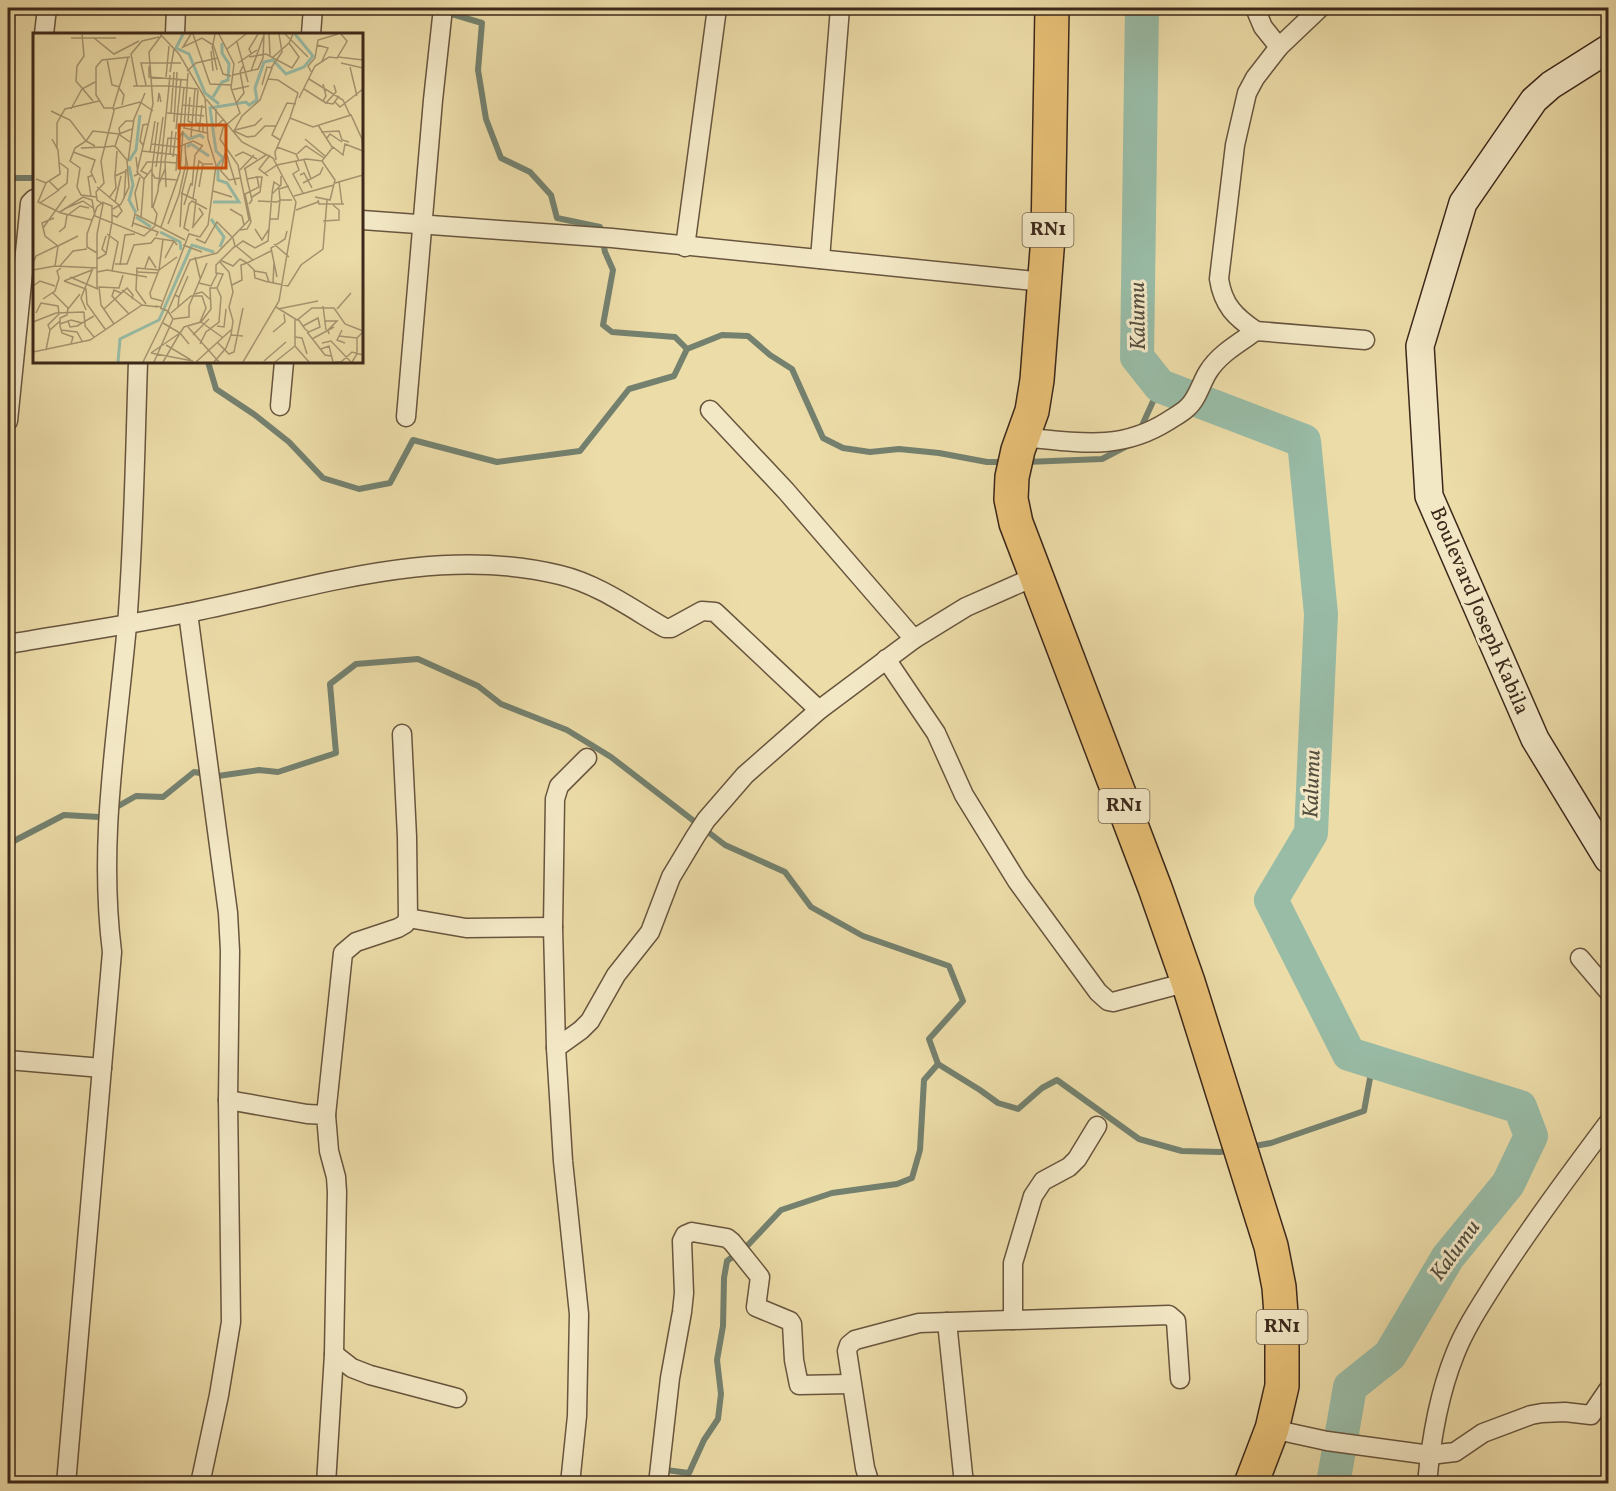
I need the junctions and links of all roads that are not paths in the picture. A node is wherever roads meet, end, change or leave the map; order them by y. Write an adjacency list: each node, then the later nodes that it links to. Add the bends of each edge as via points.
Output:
1 (46, 8): 10 (street)
2 (176, 8): 11 (street)
3 (313, 8): 12 (street)
4 (717, 8): 18 (street)
5 (840, 8): 19 (street)
6 (1052, 8): 21 (highway, RN1, via 1050,190)
7 (1256, 8): 13 (street, via 1263,27)
8 (1320, 8): 13 (street)
9 (442, 12): 17 (street)
10 (44, 33)
11 (175, 33)
12 (311, 33)
13 (1279, 47): 22 (street, via 1247,93 1235,145 1219,279 1222,296 1231,309)
14 (1608, 49): 40 (main road, Boulevard Joseph Kabila, via 1534,100 1463,203 1420,346 1429,496 1534,739)
15 (33, 199): 20 (street)
16 (363, 220): 17 (street)
17 (422, 223): 18 (street); 28 (street)
18 (685, 247): 19 (street)
19 (820, 259): 21 (street)
20 (15, 268): 29 (street)
21 (1044, 282): 30 (highway, RN1, via 1037,380 1032,411)
22 (1256, 331): 23 (street); 30 (street, via 1225,353 1208,372 1189,407 1151,432 1101,444)
23 (1365, 340)
24 (138, 363): 33 (street)
25 (284, 363): 26 (street)
26 (280, 406)
27 (711, 410): 34 (street)
28 (406, 417)
29 (8, 421)
30 (1017, 455): 31 (highway, RN1, via 1011,499)
31 (1036, 576): 34 (street, via 966,607); 44 (highway, RN1)
32 (188, 613): 33 (street); 37 (street, via 397,569 477,564 534,569 584,583 665,628 702,611 715,612); 49 (street, via 228,914)
33 (127, 624): 35 (street); 48 (street, via 108,802 106,908 112,952)
34 (914, 639): 36 (street)
35 (8, 644)
36 (886, 659): 37 (street); 44 (street, via 936,733 964,795 1017,880 1098,992 1113,1002)
37 (819, 710): 46 (street, via 745,775 706,820 671,877 643,942 615,975 590,1021)
38 (402, 734): 41 (street)
39 (587, 758): 42 (street, via 559,786 555,799)
40 (1608, 858)
41 (408, 918): 42 (street, via 475,928); 50 (street, via 398,928 356,942 343,953)
42 (552, 927): 46 (street)
43 (1580, 958): 45 (street)
44 (1188, 982): 60 (highway, RN1, via 1271,1246 1279,1287 1282,1386)
45 (1608, 991)
46 (556, 1048): 66 (street, via 579,1314 577,1416)
47 (8, 1060): 48 (street)
48 (102, 1068): 63 (street)
49 (228, 1100): 50 (street); 64 (street, via 231,1323)
50 (327, 1115): 55 (street, via 337,1192)
51 (1608, 1123): 61 (street, via 1480,1306 1455,1353)
52 (1097, 1126): 53 (street, via 1077,1159 1042,1182 1033,1196 1013,1263)
53 (1013, 1320): 54 (street); 56 (street, via 1168,1315 1176,1321)
54 (947, 1322): 57 (street, via 919,1323 855,1341 847,1351); 68 (street)
55 (334, 1354): 59 (street, via 352,1368 370,1375); 65 (street)
56 (1180, 1379)
57 (850, 1384): 62 (street, via 800,1385 792,1324 756,1307 760,1277 727,1238 692,1232 684,1236 682,1312); 67 (street)
58 (1608, 1390): 61 (street, via 1592,1415 1531,1415 1483,1433 1455,1452)
59 (457, 1398)
60 (1272, 1429): 61 (street); 69 (highway, RN1)
61 (1430, 1455): 70 (street)
62 (658, 1477)
63 (66, 1484)
64 (200, 1484)
65 (326, 1484)
66 (570, 1484)
67 (870, 1484)
68 (964, 1484)
69 (1251, 1484)
70 (1427, 1484)

